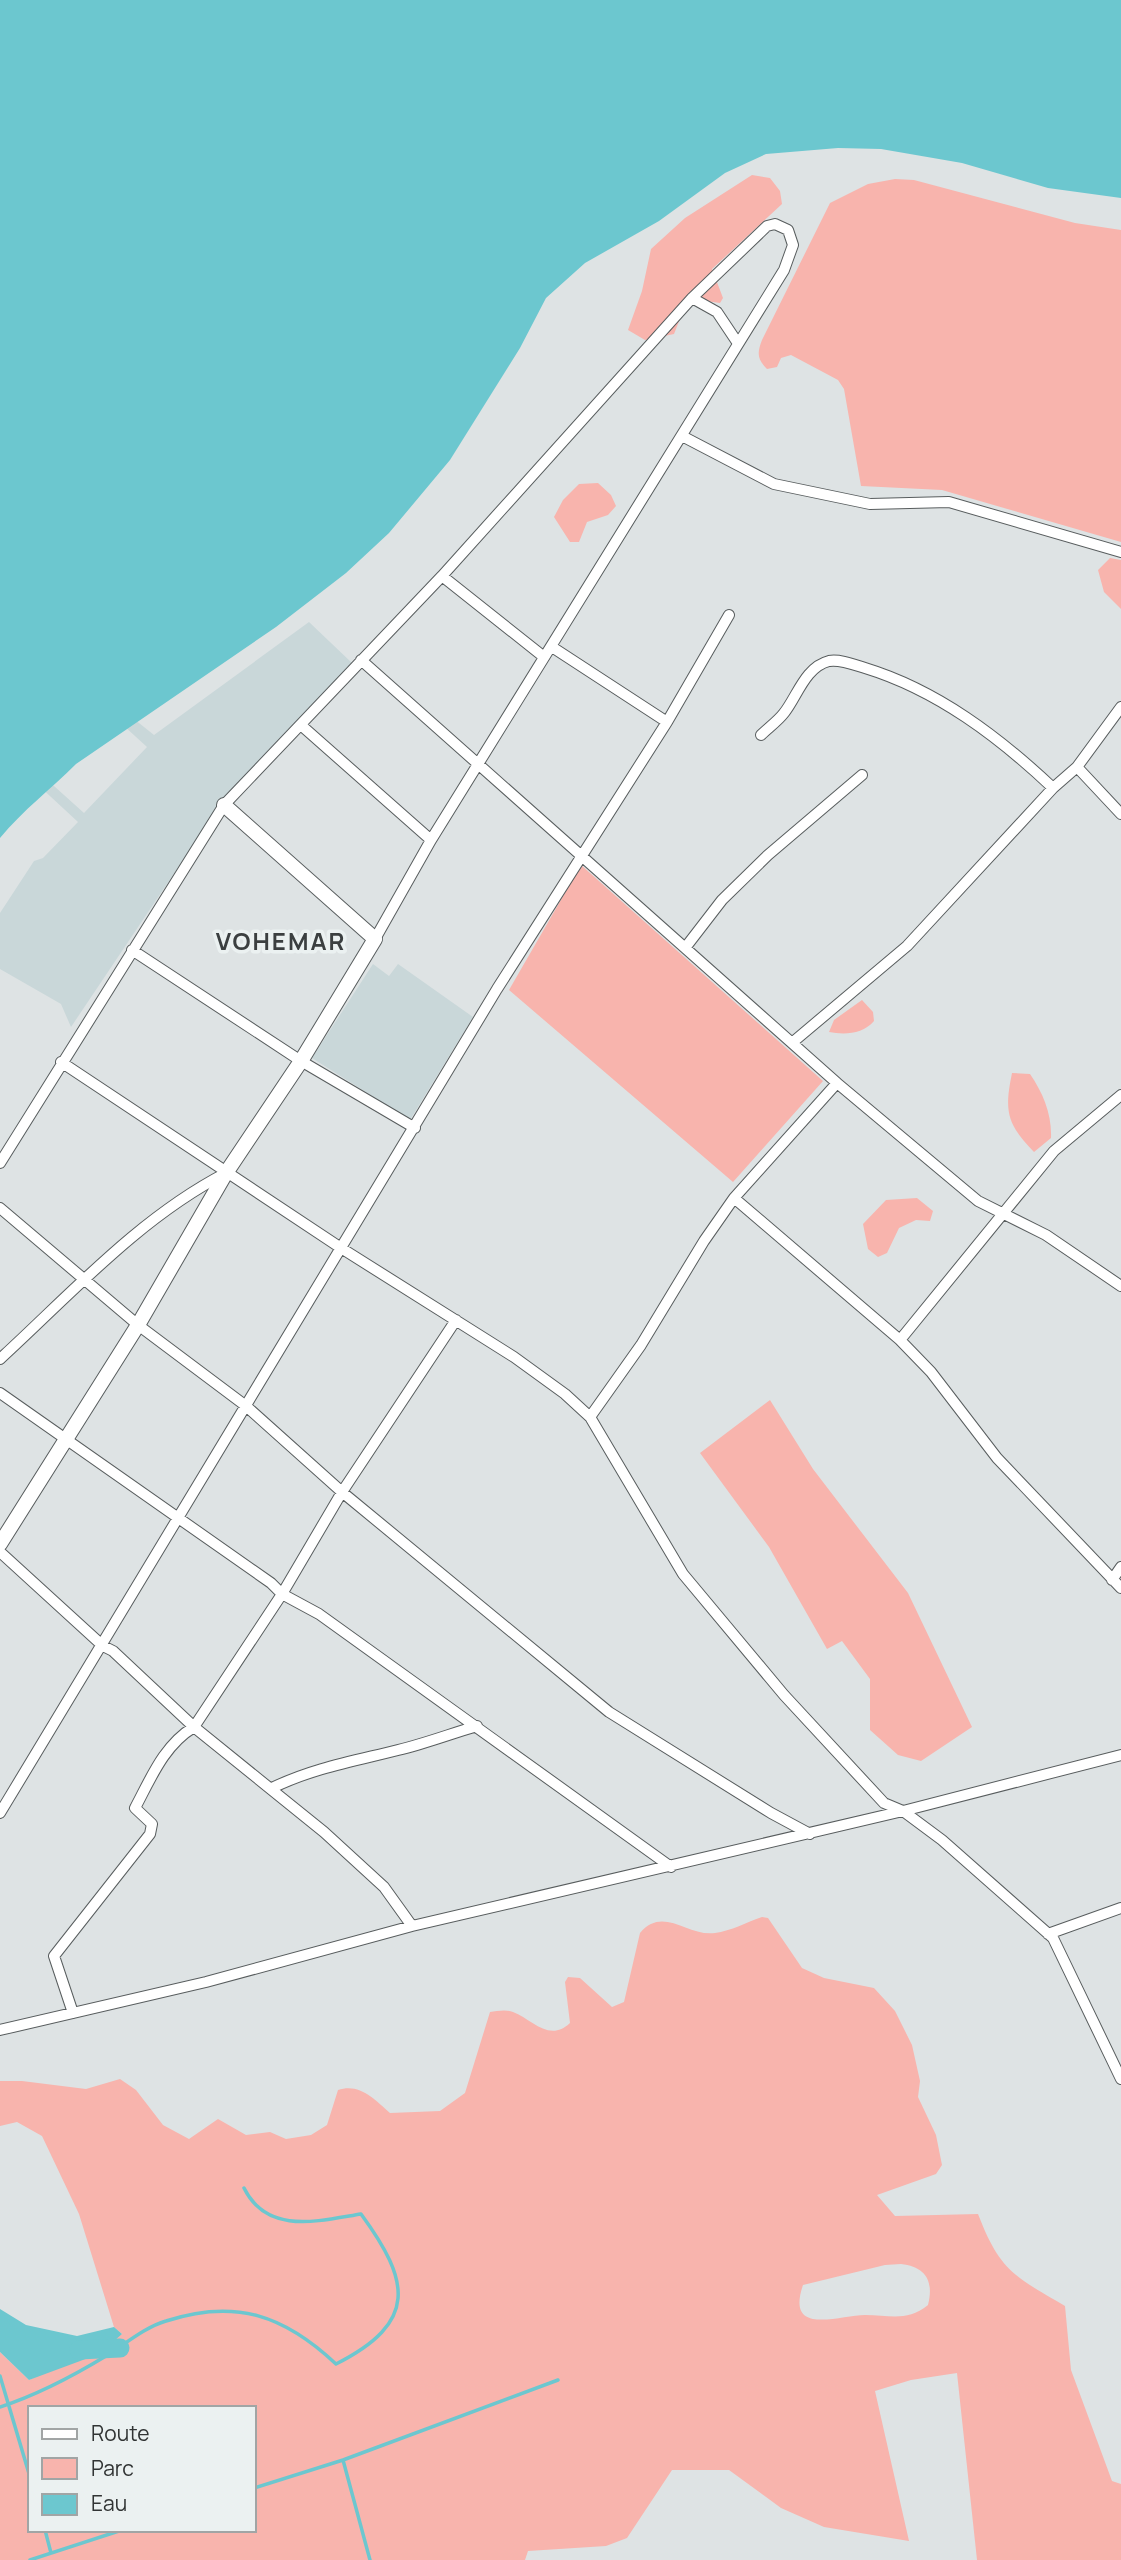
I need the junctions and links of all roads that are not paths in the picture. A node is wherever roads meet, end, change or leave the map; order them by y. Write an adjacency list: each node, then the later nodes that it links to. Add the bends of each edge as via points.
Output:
1 (692, 298): 2 (street, via 717,312); 2 (street, via 767,226 788,230 793,245 784,270); 5 (street)
2 (737, 342): 3 (street)
3 (682, 436): 4 (street, via 785,487 870,504 949,502); 7 (street)
4 (1121, 552)
5 (442, 576): 8 (street); 9 (street)
6 (729, 615): 11 (street)
7 (552, 647): 8 (street); 11 (street)
8 (544, 657): 14 (street)
9 (361, 660): 12 (street); 14 (street)
10 (1121, 706): 15 (street)
11 (667, 722): 21 (street)
12 (303, 726): 18 (street); 20 (street)
13 (761, 735): 17 (street, via 785,712 817,668 829,661 846,662 902,681 974,722 1015,751)
14 (477, 764): 20 (street); 21 (street)
15 (1077, 766): 17 (street); 19 (street)
16 (862, 775): 23 (street, via 768,855 722,900)
17 (1053, 788): 25 (street, via 907,946)
18 (224, 805): 22 (street); 24 (street)
19 (1121, 814)
20 (430, 839): 22 (street)
21 (579, 856): 23 (street); 30 (street)
22 (375, 939): 26 (street)
23 (685, 948): 25 (street)
24 (132, 950): 26 (street); 27 (street)
25 (793, 1042): 28 (street)
26 (300, 1061): 30 (street); 32 (street)
27 (61, 1062): 31 (street); 32 (street)
28 (837, 1083): 33 (street); 35 (street, via 978,1201)
29 (1121, 1095): 35 (street, via 1054,1151)
30 (415, 1128): 36 (street)
31 (0, 1163)
32 (226, 1172): 36 (street); 37 (street); 40 (street)
33 (734, 1199): 41 (street); 45 (street)
34 (0, 1208): 37 (street)
35 (1002, 1213): 38 (street, via 1046,1235); 41 (street)
36 (341, 1248): 39 (street); 44 (street)
37 (84, 1276): 40 (street); 42 (street)
38 (1121, 1286)
39 (456, 1320): 45 (street, via 565,1394); 47 (street)
40 (138, 1325): 44 (street); 46 (street)
41 (900, 1340): 52 (street, via 931,1372 997,1458)
42 (0, 1359)
43 (0, 1393): 46 (street)
44 (246, 1406): 47 (street); 48 (street)
45 (590, 1417): 59 (street, via 683,1574 784,1695 884,1803)
46 (66, 1438): 48 (street); 49 (street)
47 (342, 1492): 53 (street); 61 (street, via 609,1712)
48 (179, 1520): 53 (street); 54 (street)
49 (0, 1544)
50 (0, 1552): 54 (street)
51 (1121, 1567): 52 (street)
52 (1117, 1584)
53 (282, 1594): 55 (street); 56 (street, via 320,1614)
54 (103, 1646): 55 (street); 60 (street)
55 (194, 1727): 58 (street); 66 (street, via 168,1749 135,1808 152,1824 150,1833 54,1956)
56 (477, 1727): 58 (street, via 301,1774); 62 (street)
57 (1121, 1755): 59 (street)
58 (272, 1788): 64 (street, via 384,1887)
59 (903, 1811): 61 (street); 65 (street)
60 (0, 1813)
61 (810, 1834): 62 (street)
62 (671, 1867): 64 (street)
63 (1121, 1908): 65 (street)
64 (412, 1926): 66 (street)
65 (1048, 1934): 68 (street)
66 (73, 2013): 67 (street)
67 (0, 2030)
68 (1121, 2079)

